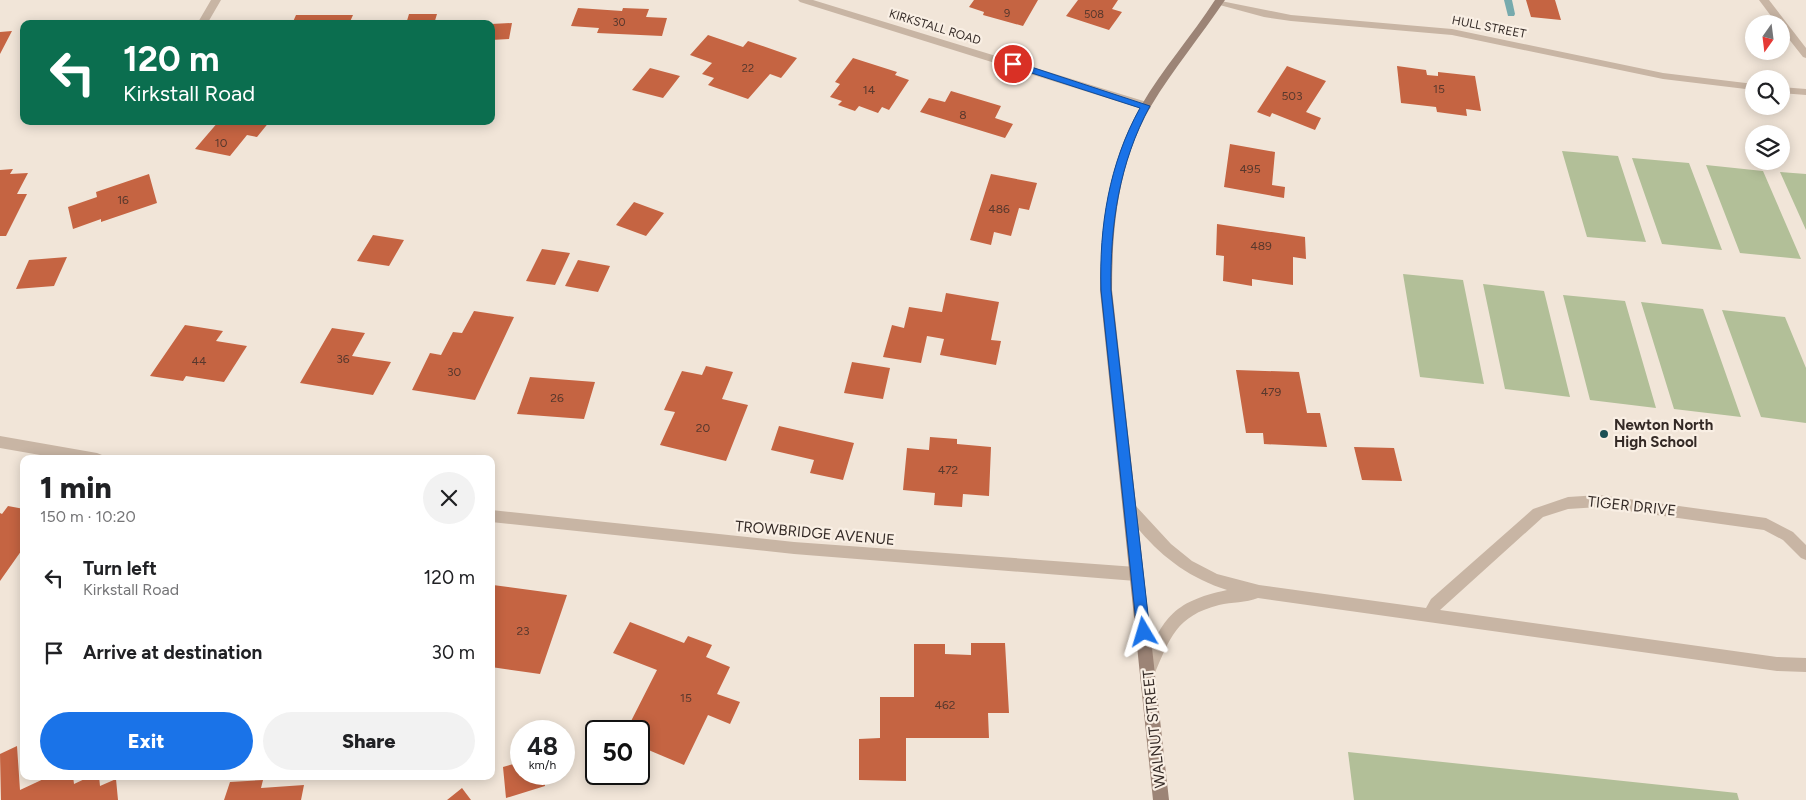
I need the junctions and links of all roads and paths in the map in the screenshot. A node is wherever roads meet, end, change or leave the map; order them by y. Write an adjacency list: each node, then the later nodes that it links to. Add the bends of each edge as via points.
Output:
1 (216, 0): 5 (street)
2 (803, 0): 10 (street, KIRKSTALL ROAD)
3 (1764, 0): 6 (street)
4 (1219, 1): 7 (street, HULL STREET, via 1291,18 1452,32 1663,76); 10 (main road, WALNUT STREET)
5 (204, 20)
6 (1806, 54)
7 (1745, 86)
8 (1790, 91): 9 (street)
9 (1806, 92)
10 (1146, 106): 13 (main road, WALNUT STREET, via 1132,130 1114,187 1105,254 1106,290)
11 (0, 442): 12 (street)
12 (73, 455)
13 (1130, 509): 16 (main road, WALNUT STREET); 17 (street, via 1166,550 1188,565 1211,578)
14 (495, 516): 16 (street, TROWBRIDGE AVENUE, via 794,548)
15 (1806, 554): 18 (street, TIGER DRIVE, via 1788,536 1766,524 1578,500 1557,504 1538,513 1436,604)
16 (1136, 574): 20 (main road, WALNUT STREET)
17 (1259, 592): 18 (street); 20 (street, via 1205,602 1184,614 1166,631)
18 (1430, 615): 19 (street, via 1777,664)
19 (1806, 665)
20 (1149, 670): 21 (main road, WALNUT STREET)
21 (1161, 800)

